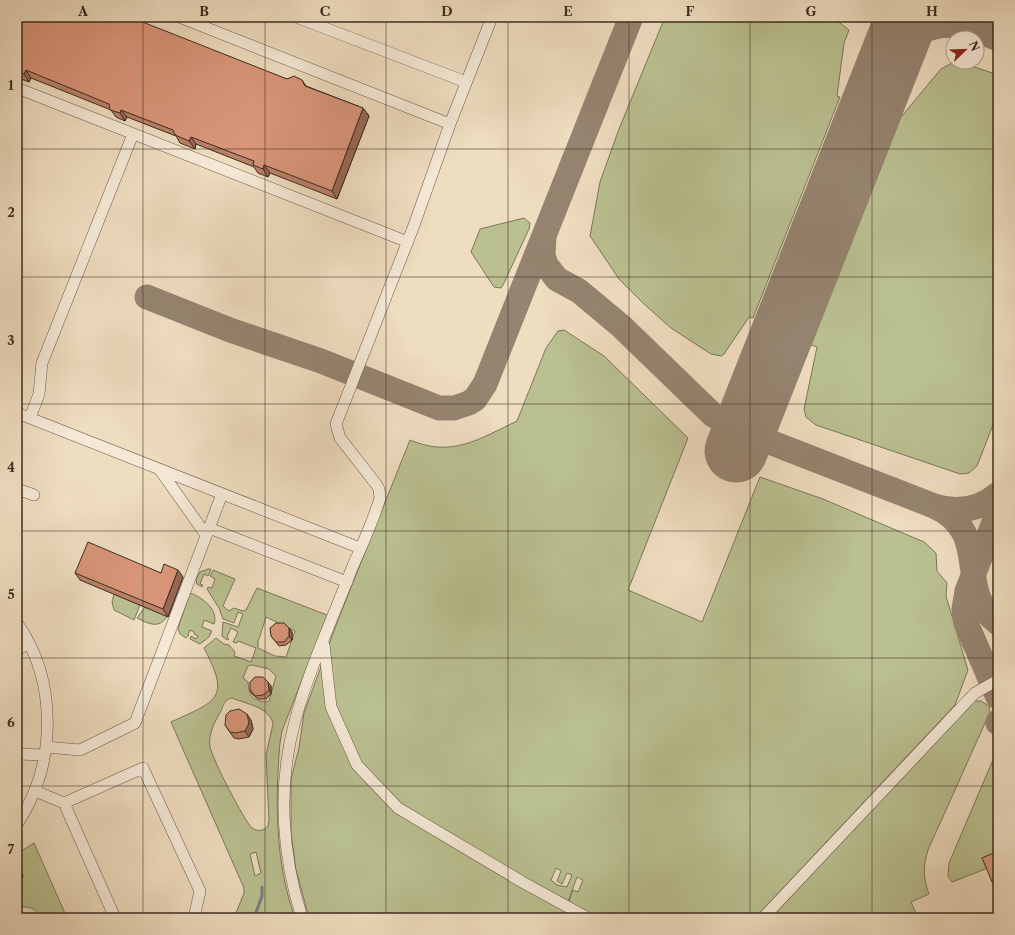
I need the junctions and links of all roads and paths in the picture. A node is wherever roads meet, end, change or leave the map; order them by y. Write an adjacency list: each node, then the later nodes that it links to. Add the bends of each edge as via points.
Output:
1 (179, 17): 6 (street)
2 (296, 17): 4 (street)
3 (492, 17): 4 (street)
4 (466, 82): 6 (street)
5 (17, 88): 7 (street)
6 (450, 124): 8 (street)
7 (133, 134): 8 (street); 10 (street, via 42,363 39,394)
8 (408, 242): 16 (street, via 336,424 340,438 376,484 380,493)
9 (17, 413): 10 (street)
10 (30, 418): 11 (street)
11 (160, 470): 13 (street); 15 (street)
12 (17, 489): 14 (street)
13 (222, 494): 15 (street); 16 (street)
14 (34, 495)
15 (208, 531): 17 (street); 23 (street, via 134,724 80,750)
16 (360, 548): 17 (street)
17 (347, 582): 19 (street)
18 (17, 624): 20 (street)
19 (323, 642): 30 (street, via 299,707 286,766 284,800 287,850 290,877); 31 (street, via 331,707 357,765 367,776 398,808)
20 (28, 643): 21 (street); 23 (street, via 39,672 45,699 48,730)
21 (17, 650)
22 (998, 680): 32 (street, via 975,693)
23 (45, 751): 24 (street, via 18,754); 25 (street)
24 (17, 752)
25 (35, 791): 26 (street); 27 (street)
26 (64, 803): 28 (street); 29 (street, via 143,768 200,891)
27 (17, 824)
28 (115, 918)
29 (194, 918)
30 (302, 918)
31 (588, 918)
32 (763, 918)

